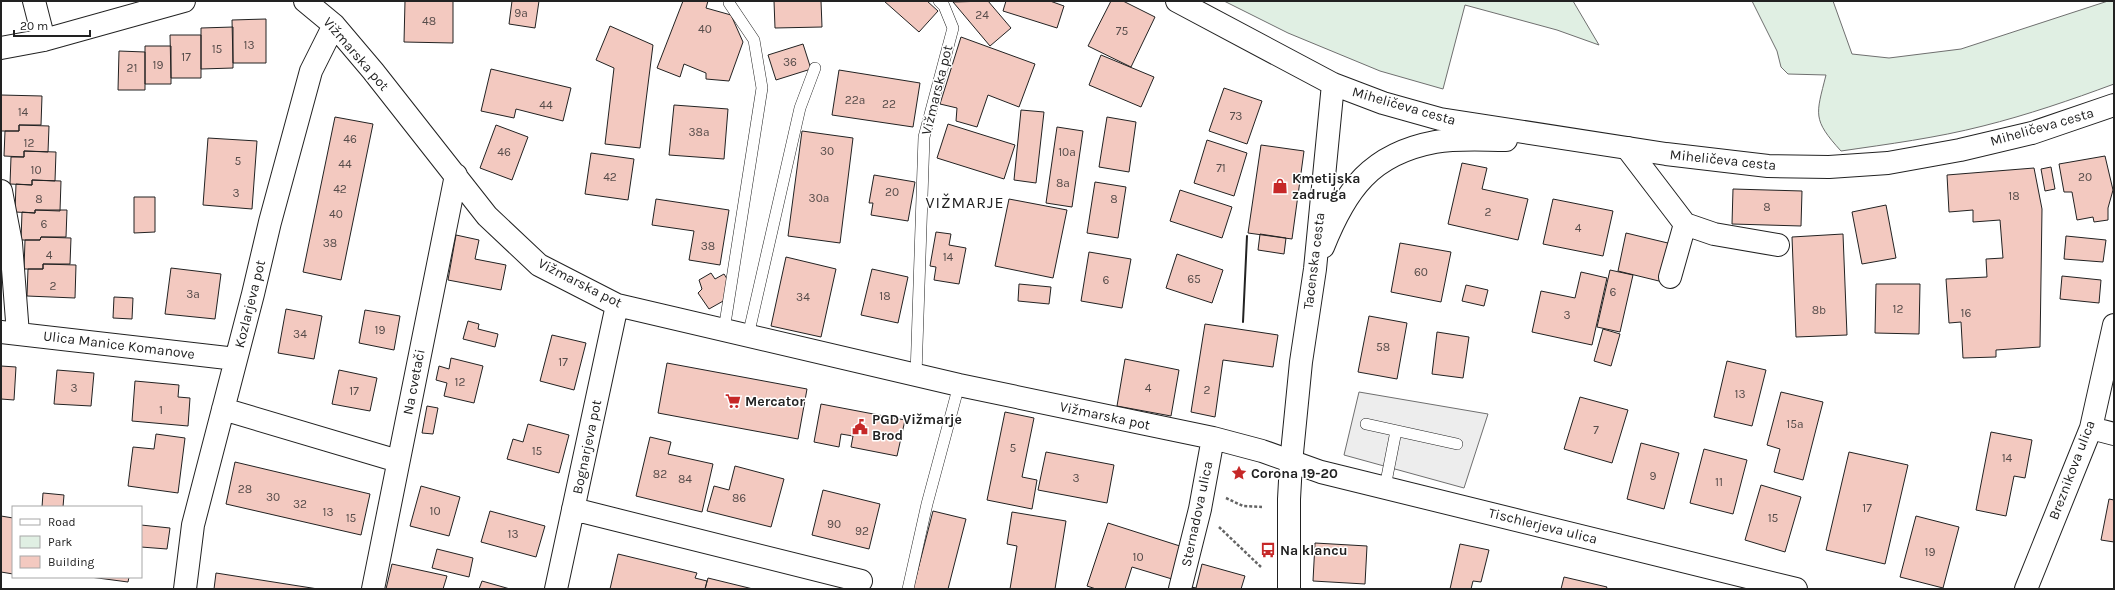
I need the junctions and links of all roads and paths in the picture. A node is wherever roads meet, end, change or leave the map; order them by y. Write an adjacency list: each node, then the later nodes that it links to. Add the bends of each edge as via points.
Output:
1 (34, 1): 8 (street)
2 (184, 1): 8 (street)
3 (305, 1): 7 (street, Vižmarska pot)
4 (939, 1): 27 (lane, Vižmarska pot, via 944,6 952,28 924,137)
5 (1177, 1): 11 (street)
6 (729, 3): 23 (lane, via 754,40 762,88)
7 (334, 25): 15 (street, Vižmarska pot); 26 (street, Kozlarjeva pot, via 310,71)
8 (44, 40): 9 (street)
9 (1, 48)
10 (815, 68): 25 (lane, via 800,108)
11 (1333, 84): 13 (street, Miheličeva cesta, via 1383,103 1440,119); 19 (street, Tacenska cesta)
12 (2114, 105): 14 (street, Miheličeva cesta, via 2032,132 1960,150 1888,163 1829,167 1768,166)
13 (1570, 139): 14 (street, Miheličeva cesta); 19 (street, via 1437,142 1412,148 1387,159 1368,172 1349,193 1331,226)
14 (1627, 148): 17 (street)
15 (456, 175): 21 (street, Vižmarska pot, via 487,216 539,265); 36 (street, Na cvetači)
16 (1, 191): 24 (street, via 11,242)
17 (1685, 224): 18 (street, via 1714,234); 20 (street)
18 (1778, 244)
19 (1315, 269): 37 (street, Tacenska cesta, via 1301,362)
20 (1670, 277)
21 (617, 305): 23 (street, Vižmarska pot); 41 (street, Bognarjeva pot)
22 (2114, 325): 31 (street, Breznikova ulica)
23 (724, 330): 25 (street, Vižmarska pot)
24 (9, 333): 26 (street, Ulica Manice Komanove)
25 (748, 336): 27 (street, Vižmarska pot)
26 (236, 359): 29 (street, Kozlarjeva pot)
27 (916, 375): 28 (street, Vižmarska pot)
28 (959, 385): 34 (street, Vižmarska pot); 49 (lane, via 927,504)
29 (223, 409): 36 (street); 46 (street, Kozlarjeva pot, via 193,525)
30 (1366, 424): 32 (lane)
31 (2091, 428): 33 (street); 52 (street, Breznikova ulica)
32 (1396, 431): 35 (lane); 38 (lane)
33 (2114, 434)
34 (1213, 438): 37 (street, Vižmarska pot, via 1262,451); 39 (street, Sternadova ulica)
35 (1457, 444)
36 (398, 461): 47 (street, Na cvetači)
37 (1291, 463): 38 (street, Tischlerjeva ulica); 51 (street, Tacenska cesta)
38 (1385, 487): 45 (street, Tischlerjeva ulica)
39 (1204, 488): 40 (path, via 1243,506); 42 (street, Sternadova ulica)
40 (1262, 507)
41 (573, 509): 44 (street); 48 (street, Bognarjeva pot)
42 (1200, 509): 43 (path); 50 (street, Sternadova ulica)
43 (1262, 568)
44 (861, 581)
45 (1791, 588)
46 (186, 589)
47 (373, 589)
48 (556, 589)
49 (908, 589)
50 (1180, 589)
51 (1289, 589)
52 (2026, 589)

